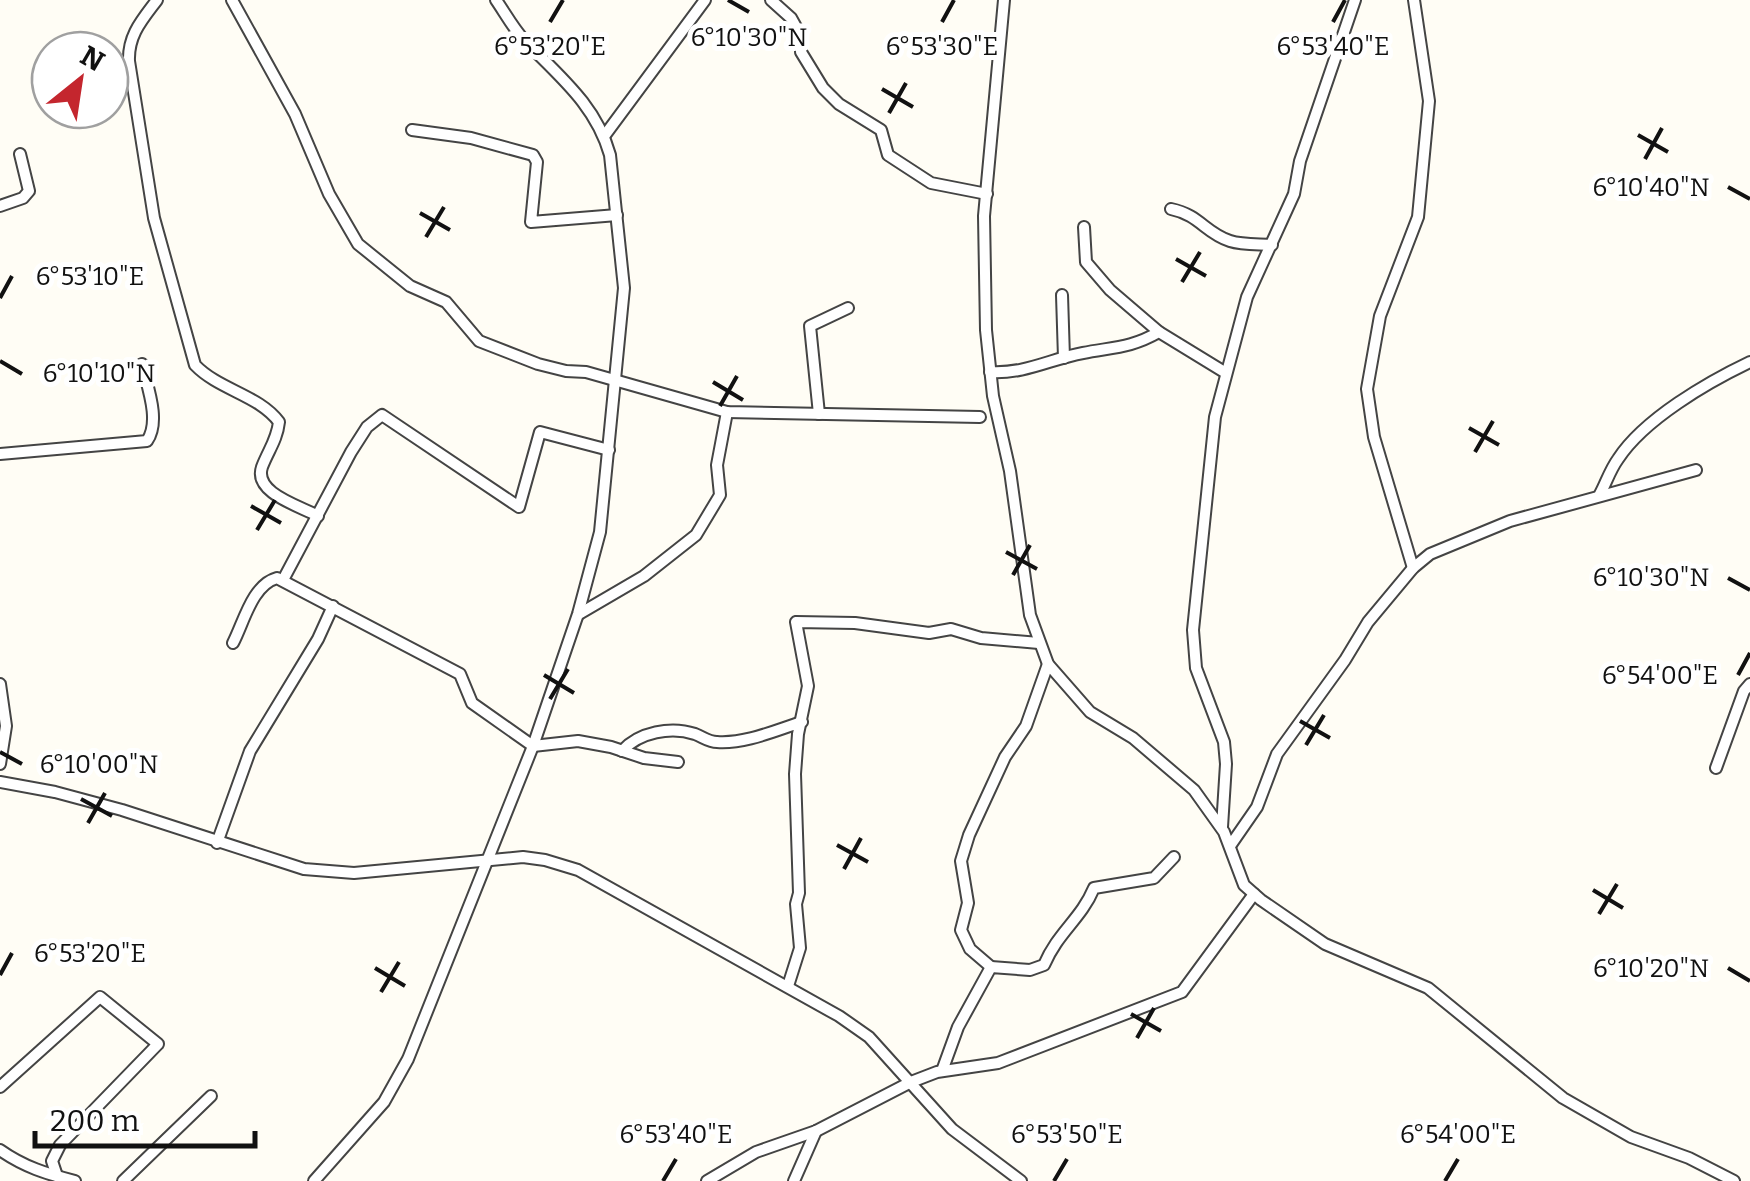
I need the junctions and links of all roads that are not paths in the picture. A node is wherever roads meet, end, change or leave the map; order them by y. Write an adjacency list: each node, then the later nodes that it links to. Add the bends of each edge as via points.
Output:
1 (158, 0): 34 (street, via 137,26 129,61 154,218 196,365 271,412 278,436 260,472 262,482)
2 (232, 0): 26 (street, via 358,244 410,286 446,302 479,341 552,368)
3 (496, 0): 10 (street, via 521,36 571,85)
4 (705, 0): 10 (street)
5 (771, 0): 12 (street, via 791,18 822,88 881,130 888,155 932,182)
6 (1004, 0): 12 (street)
7 (1355, 0): 17 (street)
8 (1414, 0): 35 (street, via 1429,101 1418,217 1380,316 1367,390)
9 (412, 130): 15 (street, via 532,155 538,162 531,222)
10 (605, 136): 15 (street)
11 (20, 154): 13 (street, via 29,192)
12 (987, 194): 24 (street)
13 (0, 206)
14 (1172, 209): 17 (street, via 1192,213 1232,242)
15 (618, 215): 26 (street, via 624,288)
16 (1084, 227): 20 (street, via 1086,262)
17 (1272, 245): 25 (street, via 1247,297)
18 (1062, 295): 21 (street)
19 (848, 308): 28 (street, via 810,326)
20 (1159, 332): 21 (street, via 1119,350); 25 (street)
21 (1064, 358): 24 (street, via 1014,374)
22 (1750, 362): 33 (street, via 1697,388 1641,435 1618,457)
23 (142, 364): 31 (street, via 154,423 148,441)
24 (990, 372): 40 (street)
25 (1226, 373): 51 (street, via 1212,437 1193,630 1196,668 1224,742)
26 (617, 380): 27 (street); 30 (street)
27 (728, 412): 28 (street); 38 (street, via 720,495 696,534 644,576)
28 (819, 414): 29 (street)
29 (980, 417)
30 (609, 450): 34 (street, via 540,432 520,507 382,415 351,452); 38 (street, via 600,532)
31 (0, 454)
32 (1696, 470): 33 (street)
33 (1600, 494): 35 (street, via 1510,521)
34 (318, 516): 36 (street)
35 (1412, 568): 53 (street, via 1276,754 1257,807)
36 (282, 580): 37 (street); 39 (street, via 270,579 254,596)
37 (333, 606): 45 (street, via 460,674 472,704); 52 (street, via 250,751)
38 (578, 614): 45 (street)
39 (233, 643)
40 (1039, 643): 41 (street); 44 (street, via 951,629 796,622 808,686)
41 (1048, 664): 51 (street, via 1090,712 1177,773); 57 (street, via 1026,726 1005,756 960,861 968,903 961,930)
42 (0, 684): 48 (street, via 6,726)
43 (1748, 689): 49 (street)
44 (802, 722): 46 (street, via 714,742 663,731 633,739); 58 (street, via 795,774 801,937)
45 (533, 746): 46 (street, via 578,741); 55 (street)
46 (622, 751): 47 (street)
47 (678, 762)
48 (0, 764)
49 (1716, 768)
50 (0, 782): 52 (street, via 122,810)
51 (1222, 828): 53 (street)
52 (217, 842): 55 (street, via 304,869 354,873)
53 (1230, 846): 56 (street)
54 (1174, 857): 57 (street, via 1154,878 1094,888 1044,966)
55 (489, 862): 58 (street, via 523,857 578,870); 68 (street, via 400,1073 384,1102)
56 (1254, 894): 59 (street, via 1182,992 998,1064); 72 (street, via 1324,944 1428,988 1563,1098)
57 (991, 967): 59 (street)
58 (788, 986): 60 (street, via 869,1038)
59 (942, 1071): 60 (street)
60 (911, 1082): 63 (street); 71 (street, via 952,1129)
61 (0, 1087): 65 (street, via 100,997 158,1044 60,1145 52,1161)
62 (211, 1096): 67 (street)
63 (816, 1131): 69 (street, via 756,1152); 70 (street)
64 (0, 1150): 65 (street)
65 (57, 1176): 66 (street)
66 (75, 1181)
67 (123, 1181)
68 (314, 1181)
69 (707, 1181)
70 (794, 1181)
71 (1021, 1181)
72 (1734, 1181)

